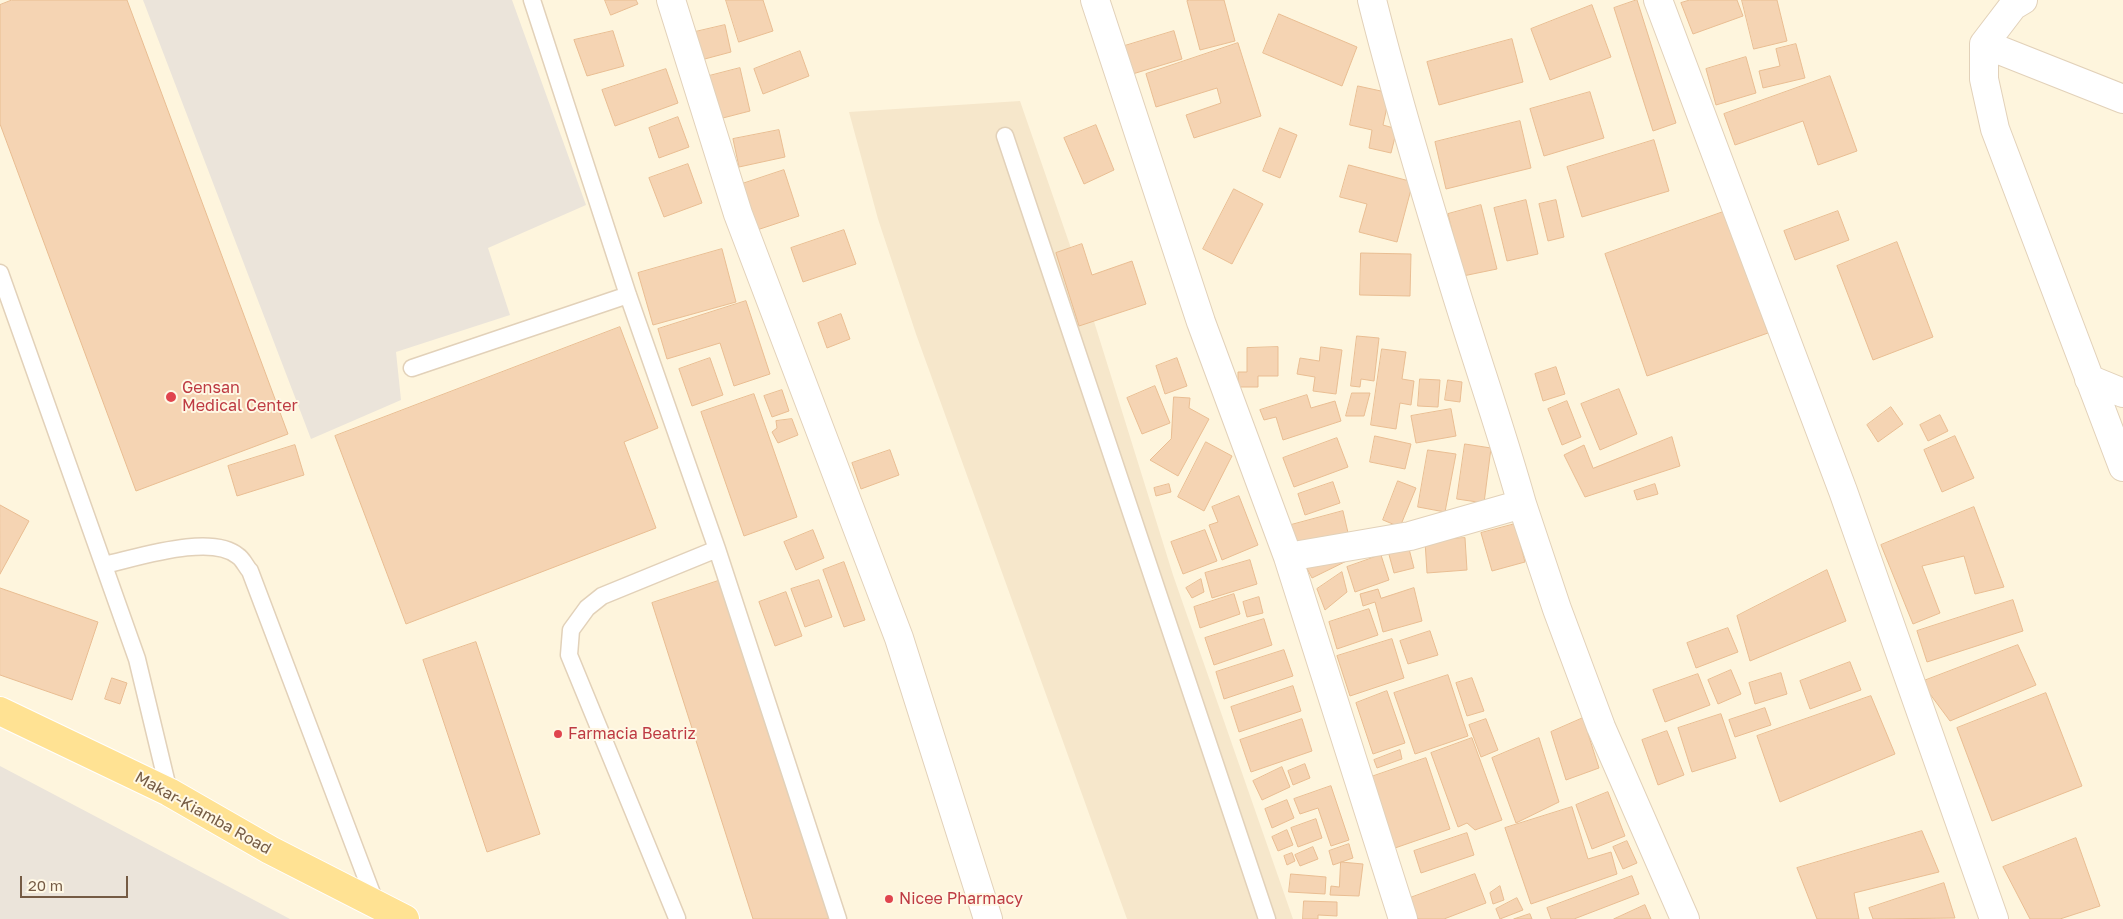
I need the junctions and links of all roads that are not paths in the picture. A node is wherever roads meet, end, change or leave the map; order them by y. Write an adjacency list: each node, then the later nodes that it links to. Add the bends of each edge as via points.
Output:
1 (532, 0): 11 (lane)
2 (671, 0): 27 (street, via 738,214 899,638)
3 (1095, 0): 18 (street, via 1198,312)
4 (1372, 0): 16 (street, via 1450,274)
5 (1658, 0): 30 (street, via 1844,491)
6 (2023, 0): 7 (street, via 2012,6)
7 (1984, 44): 8 (street); 13 (street, via 1984,79 1995,129)
8 (2123, 99)
9 (1005, 136): 28 (lane)
10 (0, 273): 19 (lane)
11 (628, 295): 12 (lane); 17 (lane)
12 (412, 368)
13 (2089, 379): 14 (street); 15 (street)
14 (2123, 392)
15 (2123, 467)
16 (1522, 504): 18 (street, via 1410,536); 24 (street, via 1601,727)
17 (717, 549): 23 (lane, via 602,596 587,608 571,630 569,655); 26 (lane)
18 (1288, 557): 29 (street)
19 (104, 565): 21 (lane, via 136,659); 22 (lane, via 188,546 208,545 238,556 250,572)
20 (0, 711): 21 (main road, Makar-Kiamba Road)
21 (169, 792): 22 (main road, Makar-Kiamba Road, via 270,850)
22 (376, 904): 25 (main road, Makar-Kiamba Road)
23 (677, 918)
24 (1690, 918)
25 (405, 919)
26 (838, 919)
27 (988, 919)
28 (1267, 919)
29 (1403, 919)
30 (1994, 919)

